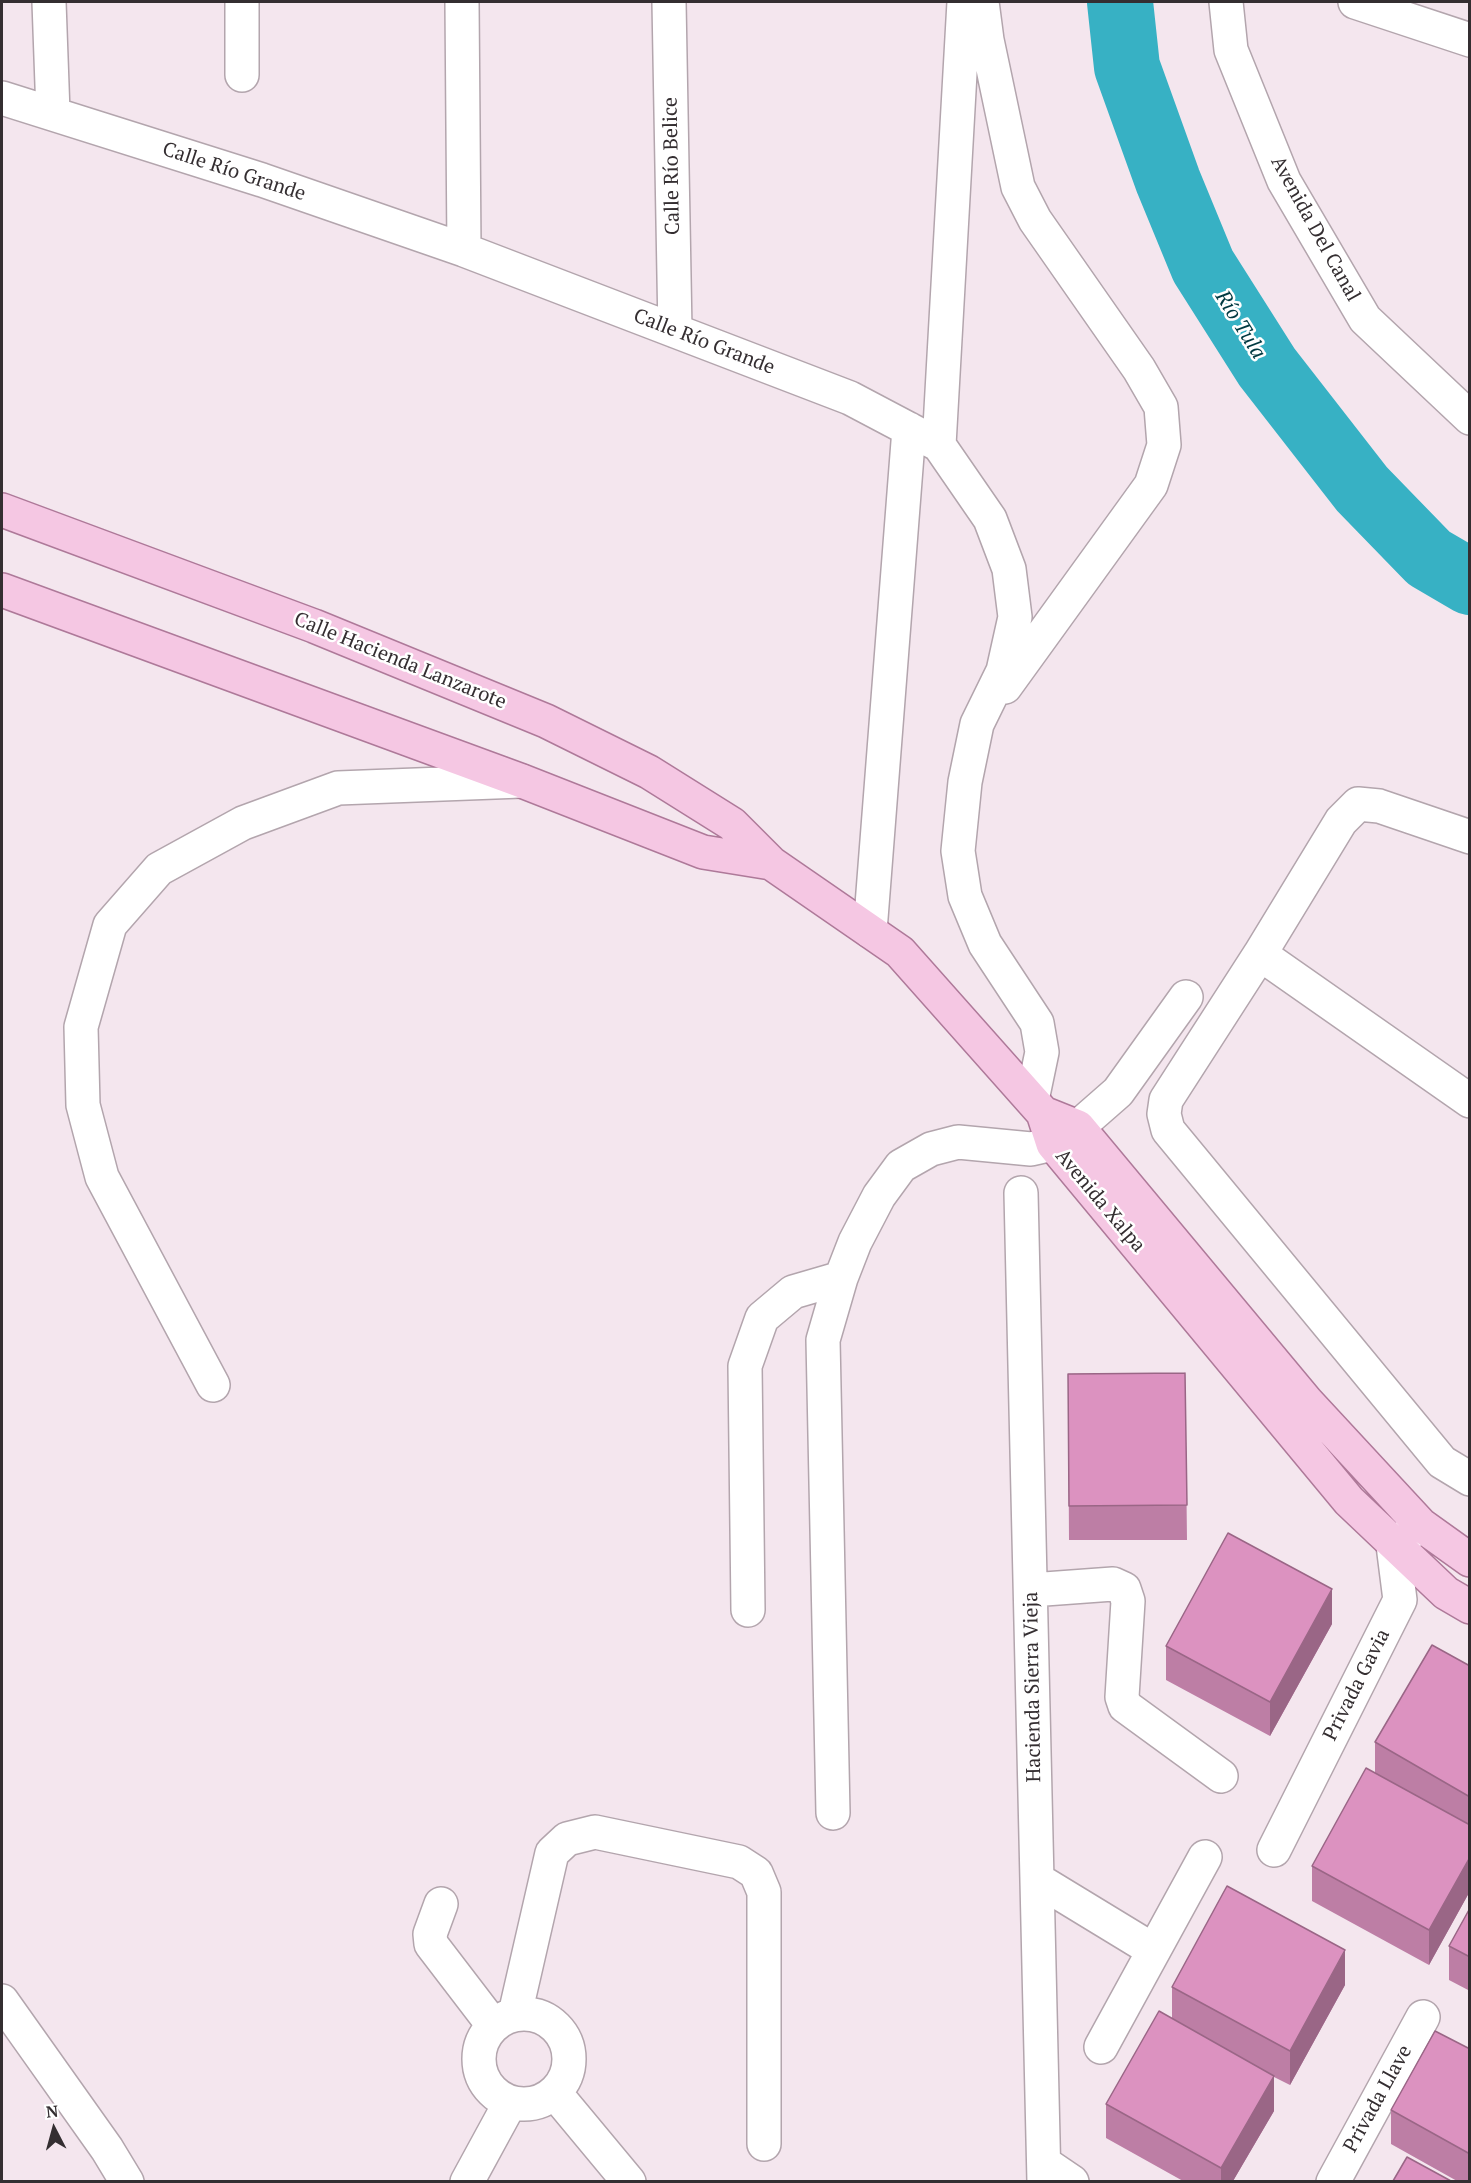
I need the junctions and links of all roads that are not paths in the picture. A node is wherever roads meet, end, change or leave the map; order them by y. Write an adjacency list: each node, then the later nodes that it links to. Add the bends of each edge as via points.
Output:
1 (49, 2): 12 (street)
2 (242, 2): 10 (street)
3 (462, 2): 13 (street)
4 (669, 2): 14 (street, Calle Río Belice)
5 (964, 2): 17 (street)
6 (982, 2): 20 (street, via 1018,187 1035,220 1161,407 1164,445 1151,485)
7 (1226, 2): 15 (street, Avenida Del Canal, via 1231,51 1284,181 1365,319)
8 (1355, 2): 9 (street)
9 (1470, 40)
10 (242, 75)
11 (2, 98): 12 (street, Calle Río Grande)
12 (53, 113): 13 (street, Calle Río Grande)
13 (464, 250): 14 (street, Calle Río Grande)
14 (675, 331): 16 (street, Calle Río Grande, via 850,398)
15 (1470, 418)
16 (909, 429): 17 (street, Calle Río Grande); 24 (street)
17 (939, 445): 20 (street, via 990,519 1009,569 1015,617 1003,671)
18 (2, 510): 23 (main road, Calle Hacienda Lanzarote, via 314,626 546,721 649,772 732,824)
19 (2, 590): 21 (main road, Calle Hacienda Lanzarote)
20 (977, 724): 28 (street, via 965,782 958,851 965,896 985,944 1038,1023 1042,1052)
21 (522, 781): 23 (main road, Calle Hacienda Lanzarote, via 704,852); 32 (street, via 338,788 243,823 159,869 110,925 81,1027 83,1105 102,1177)
22 (1470, 837): 25 (street, via 1379,806 1358,804 1341,821)
23 (771, 863): 24 (main road, Calle Hacienda Lanzarote)
24 (870, 931): 28 (main road, Calle Hacienda Lanzarote, via 900,952)
25 (1260, 954): 27 (street); 33 (street, via 1166,1100 1168,1130 1442,1461)
26 (1186, 997): 29 (street, via 1118,1092)
27 (1470, 1101)
28 (1038, 1106): 29 (main road, Avenida Xalpa)
29 (1066, 1135): 31 (street, via 1031,1149 958,1142 930,1149 901,1166 879,1196); 34 (main road, Avenida Xalpa); 35 (main road, Avenida Xalpa, via 1349,1501)
30 (1021, 1193): 37 (street, Hacienda Sierra Vieja)
31 (841, 1278): 39 (street, via 793,1292 762,1318 745,1366); 41 (street, via 824,1340)
32 (213, 1385)
33 (1470, 1479)
34 (1421, 1525): 35 (street); 36 (main road, Avenida Xalpa)
35 (1394, 1545): 38 (main road, Avenida Xalpa, via 1446,1593); 42 (street, Privada Gavia, via 1400,1600)
36 (1470, 1560)
37 (1031, 1590): 40 (street, via 1113,1584 1124,1590 1128,1601 1122,1697 1125,1706); 44 (street, Hacienda Sierra Vieja)
38 (1470, 1607)
39 (748, 1610)
40 (1221, 1776)
41 (833, 1813)
42 (1274, 1850)
43 (1205, 1857): 46 (street)
44 (1038, 1880): 46 (street); 54 (street, Hacienda Sierra Vieja)
45 (441, 1904): 49 (street, via 430,1934 431,1944)
46 (1154, 1950): 50 (street)
47 (2, 2001): 55 (street)
48 (1424, 2017): 59 (street, Privada Llave)
49 (504, 2019): 51 (street, via 538,2015 558,2028 570,2049 568,2072); 52 (street, via 480,2045 479,2069 490,2090); 53 (street, via 552,1853 567,1839 595,1832 739,1862 756,1873 764,1892)
50 (1101, 2047)
51 (555, 2093): 52 (street, via 534,2103); 57 (street)
52 (510, 2103): 56 (street)
53 (764, 2145)
54 (1044, 2172): 58 (street)
55 (127, 2181)
56 (467, 2181)
57 (628, 2181)
58 (1072, 2181)
59 (1333, 2181)

